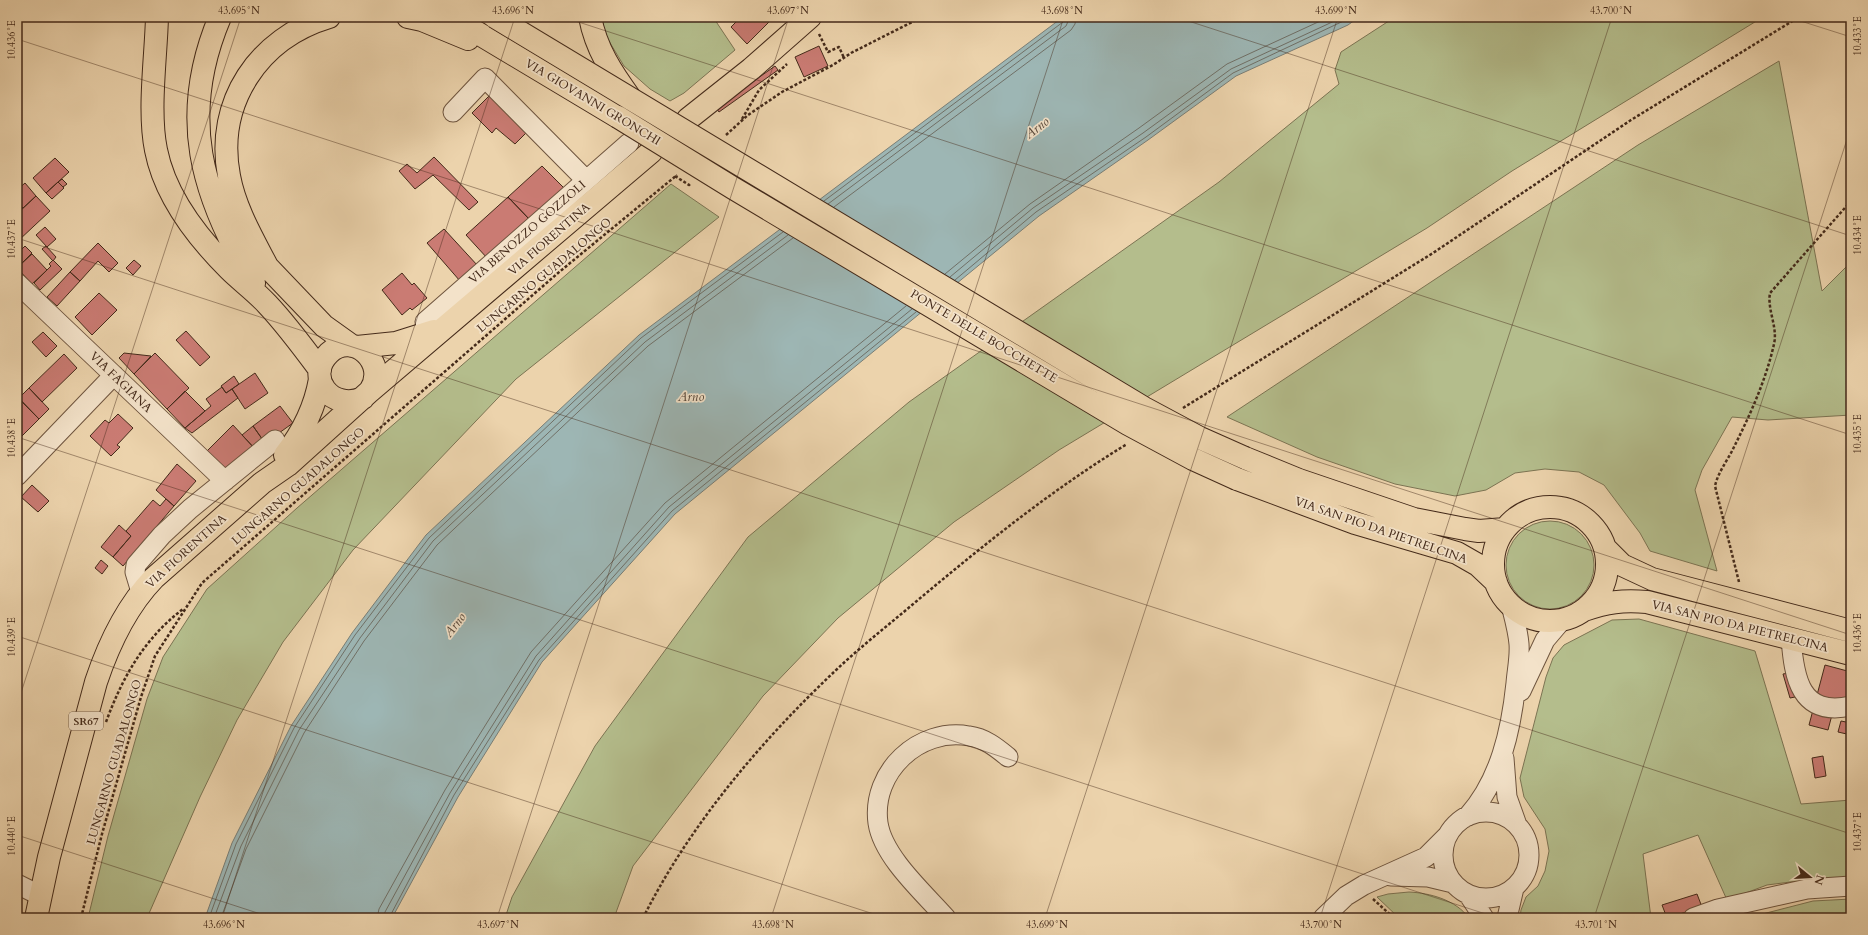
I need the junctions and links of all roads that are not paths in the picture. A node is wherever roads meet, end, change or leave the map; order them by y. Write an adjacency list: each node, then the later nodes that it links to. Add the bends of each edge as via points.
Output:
1 (158, 17): 21 (main road, via 153,133 159,166 172,196 191,225 228,268)
2 (220, 17): 18 (main road, via 205,58 198,110 203,168)
3 (408, 17): 9 (main road, via 422,20)
4 (451, 17): 9 (main road, VIA GIOVANNI GRONCHI)
5 (494, 17): 10 (main road, VIA GIOVANNI GRONCHI, bridge)
6 (590, 17): 10 (main road, via 604,60)
7 (322, 19): 19 (main road, via 289,34 263,56 251,72 230,114 227,156 233,192)
8 (809, 23): 12 (main road)
9 (524, 62): 17 (main road, VIA GIOVANNI GRONCHI, bridge)
10 (630, 99): 15 (main road, VIA GIOVANNI GRONCHI, bridge)
11 (453, 112): 16 (street, via 485,78)
12 (688, 119)
13 (629, 143): 16 (street, VIA BENOZZO GOZZOLI)
14 (650, 152): 23 (main road, VIA FIORENTINA)
15 (747, 170): 29 (main road, PONTE DELLE BOCCHETTE, bridge, via 1144,408)
16 (586, 180): 22 (street, VIA BENOZZO GOZZOLI)
17 (733, 188): 31 (main road, PONTE DELLE BOCCHETTE, bridge, via 1141,431)
18 (220, 217): 19 (main road); 21 (main road, via 237,254)
19 (268, 268): 24 (main road, via 324,326)
20 (17, 283): 26 (street, VIA FAGIANA)
21 (266, 303): 25 (main road)
22 (425, 322)
23 (447, 326): 24 (main road, VIA FIORENTINA, via 412,340); 27 (main road, VIA FIORENTINA)
24 (355, 347): 25 (main road, VIA FIORENTINA, via 339,347 331,351 323,361); 27 (main road, via 366,352 374,364 376,378)
25 (320, 374): 27 (main road, via 325,390 340,401 352,402); 33 (main road, VIA FIORENTINA, via 313,409 303,430)
26 (114, 375): 30 (street); 32 (street, VIA FAGIANA)
27 (366, 394): 33 (main road, VIA FIORENTINA, via 288,464)
28 (275, 440): 32 (street)
29 (1245, 458): 34 (main road, VIA SAN PIO DA PIETRELCINA, via 1414,519 1472,530)
30 (17, 476)
31 (1237, 479): 36 (main road, VIA SAN PIO DA PIETRELCINA, via 1355,524 1457,553 1478,565)
32 (224, 481): 37 (street, via 190,509 136,565 135,572)
33 (262, 483): 37 (main road, VIA FIORENTINA / SR67)
34 (1505, 529): 35 (main road, via 1518,517 1534,509 1561,508 1578,514 1588,522 1597,532); 36 (main road, via 1494,554 1493,573)
35 (1605, 548): 39 (main road, via 1607,565 1604,583 1596,598); 41 (main road, VIA SAN PIO DA PIETRELCINA, via 1622,565 1652,579)
36 (1496, 582): 38 (main road)
37 (141, 592): 51 (main road, VIA FIORENTINA / SR67, via 122,621 104,658)
38 (1510, 605): 40 (main road, via 1534,618); 45 (street, via 1519,642)
39 (1583, 610): 40 (main road); 42 (main road, VIA SAN PIO DA PIETRELCINA, via 1605,602 1647,602)
40 (1562, 620): 45 (street, via 1548,634 1538,652)
41 (1851, 631)
42 (1791, 638): 43 (main road, VIA SAN PIO DA PIETRELCINA); 44 (street, via 1793,660 1801,692 1809,700 1820,705)
43 (1851, 654)
44 (1851, 706)
45 (1513, 711): 46 (street)
46 (1504, 751): 48 (street, via 1486,792); 49 (street, via 1505,786 1509,807)
47 (1008, 758): 60 (street, via 990,743 970,736 948,734 911,748 898,760 885,779 878,801 878,823 885,844)
48 (1468, 816): 49 (street, via 1480,812 1494,813 1506,817); 50 (street)
49 (1517, 825): 56 (street, via 1523,833 1529,852 1525,872)
50 (1448, 834): 52 (street, via 1426,857); 53 (street, via 1443,858)
51 (49, 857): 55 (main road, VIA FIORENTINA / SR67); 59 (main road, VIA FIORENTINA)
52 (1385, 876): 53 (street, via 1428,877); 61 (street, via 1346,896)
53 (1453, 883): 57 (street)
54 (1851, 886): 64 (street, via 1807,890 1718,909)
55 (25, 888): 58 (main road, VIA FIORENTINA / SR67)
56 (1514, 888): 57 (street, via 1497,897 1482,898); 63 (street)
57 (1468, 894): 62 (street)
58 (24, 918)
59 (36, 918)
60 (946, 918)
61 (1323, 918)
62 (1484, 918)
63 (1507, 918)
64 (1693, 918)

